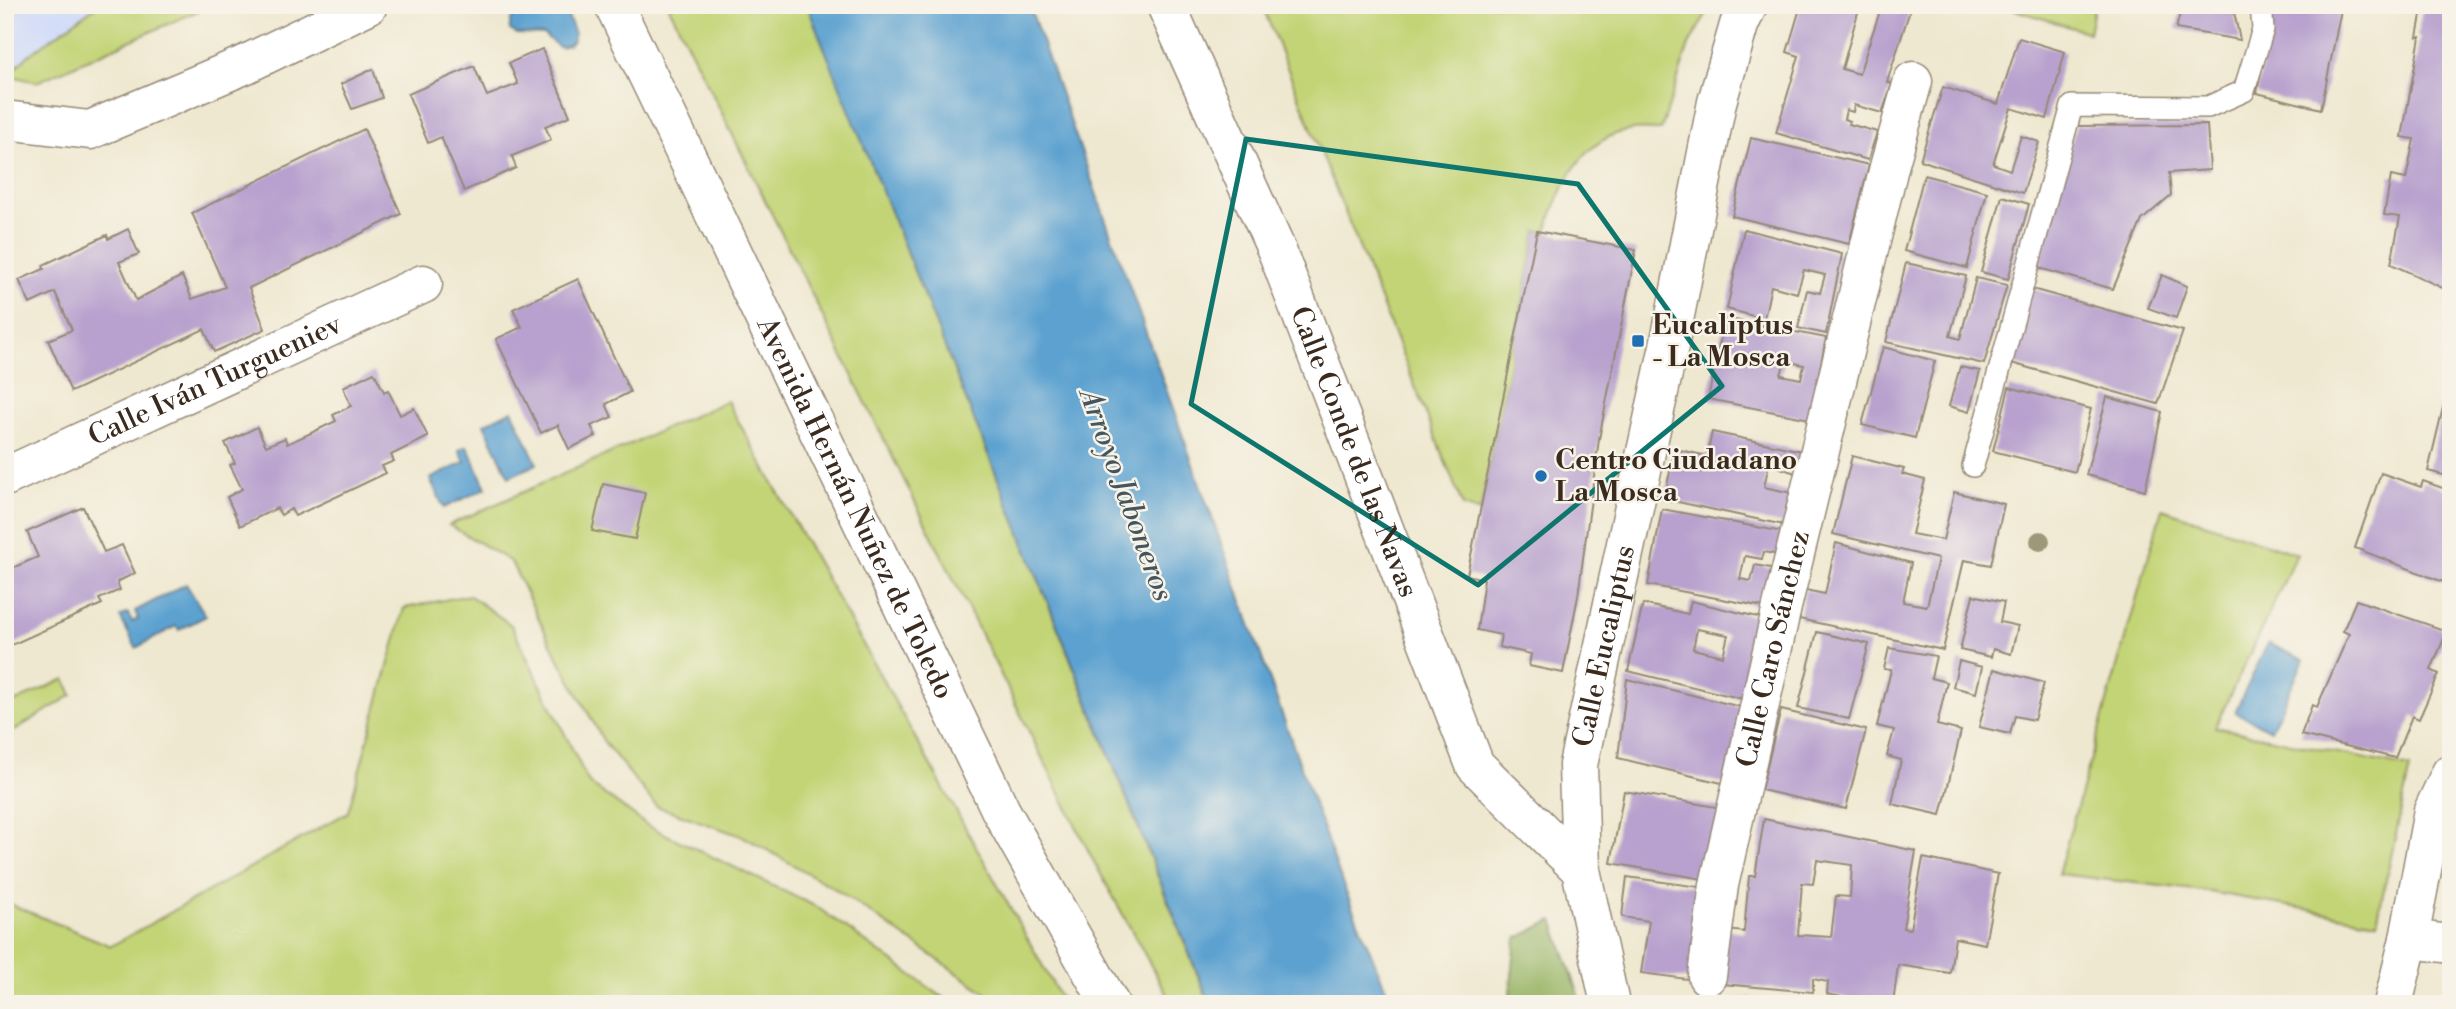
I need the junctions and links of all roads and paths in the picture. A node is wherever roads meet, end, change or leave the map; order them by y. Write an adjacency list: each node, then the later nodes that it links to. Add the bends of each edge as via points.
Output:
1 (368, 5): 7 (street, via 244,65 90,130)
2 (614, 5): 16 (street, Avenida Hernán Nuñez de Toledo, via 1000,811)
3 (1166, 5): 12 (street, Calle Conde de las Navas, via 1277,251 1475,765)
4 (1748, 5): 12 (street, Calle Eucaliptus, via 1717,102 1578,765)
5 (2261, 5): 9 (lane, via 2263,29 2244,90 2207,107 2072,106)
6 (1913, 81): 15 (street, Calle Caro Sánchez, via 1782,607 1719,885)
7 (5, 120)
8 (423, 284): 10 (street, Calle Iván Turgueniev)
9 (1973, 466)
10 (5, 477)
11 (2451, 773): 13 (street, via 2433,811)
12 (1581, 870): 17 (street, Calle Eucaliptus)
13 (2409, 939): 14 (street); 18 (street)
14 (2451, 944)
15 (1707, 976)
16 (1110, 1004)
17 (1610, 1004)
18 (2393, 1004)

